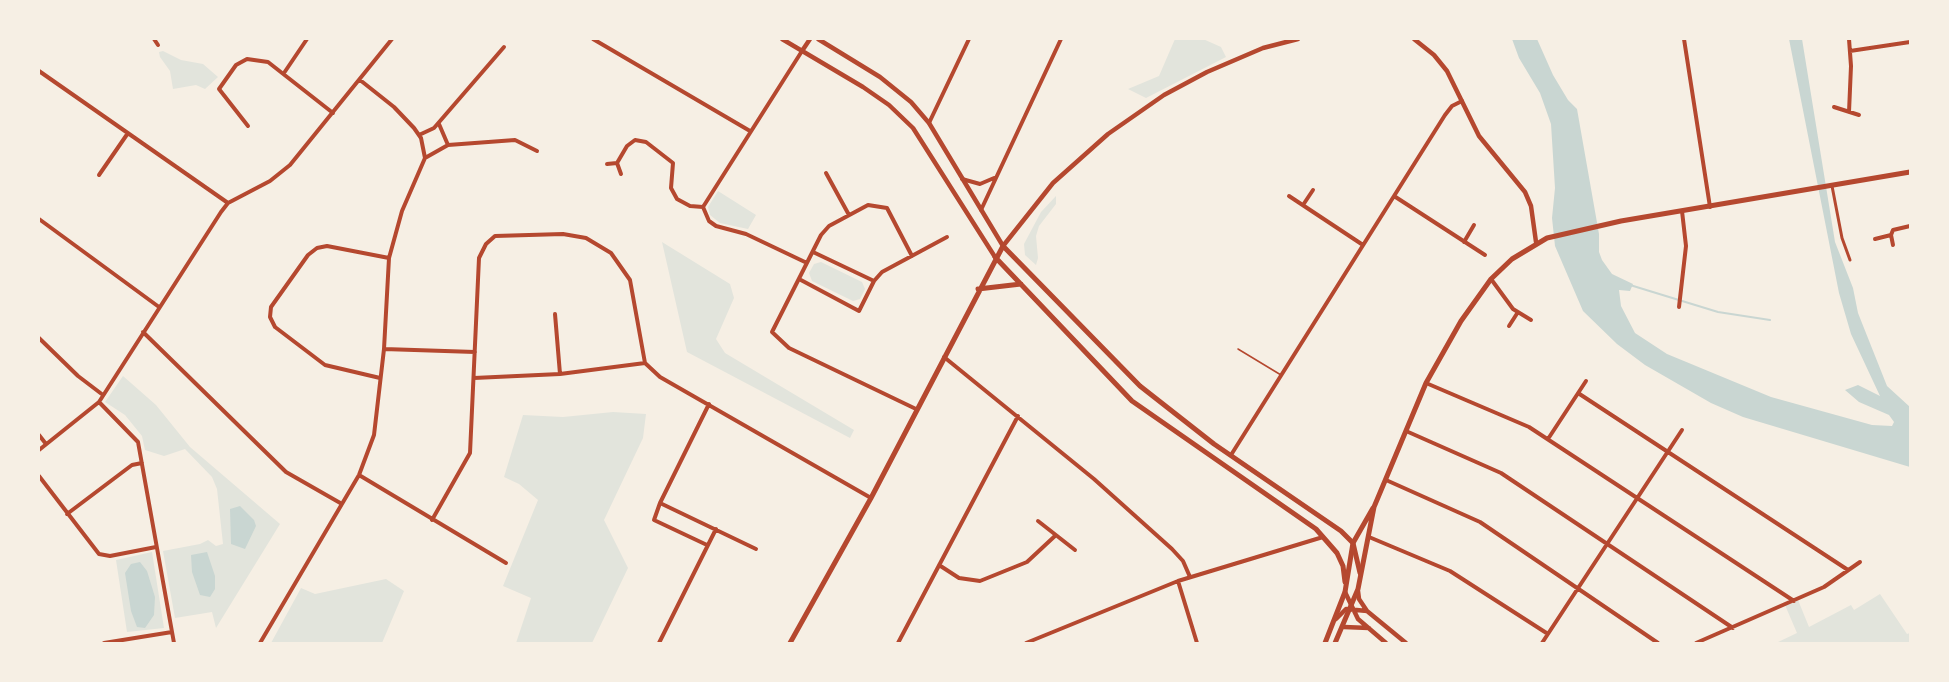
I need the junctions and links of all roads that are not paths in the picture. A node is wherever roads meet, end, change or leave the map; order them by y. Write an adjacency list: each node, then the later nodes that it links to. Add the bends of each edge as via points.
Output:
1 (154, 39): 15 (street)
2 (307, 39): 20 (street)
3 (392, 39): 21 (street)
4 (593, 39): 30 (street)
5 (782, 39): 17 (street)
6 (810, 39): 17 (street)
7 (818, 39): 28 (street, via 880,77)
8 (969, 39): 28 (street)
9 (1062, 39): 42 (street)
10 (1298, 39): 65 (street, via 1263,48 1207,72 1164,95 1108,134 1053,183)
11 (1414, 39): 22 (street, via 1447,71)
12 (1683, 39): 51 (street)
13 (1849, 39): 18 (street)
14 (1910, 42): 18 (street)
15 (158, 45)
16 (504, 47): 27 (street)
17 (802, 51): 30 (street); 69 (street, via 889,105 912,128)
18 (1850, 51): 24 (street)
19 (39, 71): 31 (street)
20 (284, 73): 25 (street); 29 (street, via 262,59 247,59 236,65 220,84 221,94)
21 (360, 80): 25 (street); 32 (street, via 394,107)
22 (1462, 101): 47 (street, via 1445,115); 62 (street, via 1479,136 1525,192)
23 (1834, 106): 24 (street)
24 (1849, 112): 26 (street)
25 (333, 113): 48 (street, via 280,174)
26 (1859, 115)
27 (439, 123): 32 (street); 33 (street)
28 (929, 123): 43 (street)
29 (248, 126)
30 (750, 132): 50 (street)
31 (128, 133): 41 (street); 48 (street)
32 (419, 135): 35 (street)
33 (448, 145): 34 (street, via 515,140); 35 (street)
34 (537, 151)
35 (425, 158): 70 (street, via 402,211)
36 (617, 163): 37 (street); 40 (street); 50 (street, via 635,140 646,142 673,163 671,188 677,199)
37 (607, 164)
38 (1910, 172): 44 (main road)
39 (826, 173): 54 (street)
40 (621, 174)
41 (99, 175)
42 (994, 177): 43 (street, via 980,183); 52 (street)
43 (963, 179): 52 (street)
44 (1830, 185): 51 (main road); 71 (street)
45 (1312, 190): 49 (street)
46 (1289, 196): 49 (street)
47 (1394, 196): 61 (street); 63 (street)
48 (228, 203): 79 (street)
49 (1303, 205): 63 (street)
50 (703, 207): 72 (street, via 716,226 746,234)
51 (1710, 207): 53 (main road)
52 (981, 210): 65 (street)
53 (1682, 211): 62 (main road); 78 (street, via 1686,246)
54 (849, 215): 66 (street, via 829,226); 68 (street, via 868,205 887,208)
55 (39, 219): 79 (street)
56 (1474, 225): 61 (street)
57 (1910, 226): 58 (street, via 1893,230)
58 (1891, 235): 60 (street); 64 (street)
59 (947, 237): 68 (street)
60 (1875, 239)
61 (1464, 242): 67 (street)
62 (1536, 242): 74 (main road)
63 (1363, 245): 92 (street)
64 (1893, 245)
65 (1003, 246): 69 (main road); 103 (main road, via 1140,386)
66 (813, 252): 72 (street); 75 (street)
67 (1485, 255)
68 (912, 256): 75 (street, via 882,272)
69 (995, 257): 76 (main road); 77 (main road)
70 (389, 258): 86 (street); 93 (street, via 327,246 316,248 271,307 270,317 275,327 325,365)
71 (1850, 260)
72 (807, 263): 73 (street)
73 (799, 279): 75 (street, via 859,311); 101 (street, via 772,332 789,348)
74 (1491, 279): 80 (street); 96 (main road, via 1456,329)
75 (874, 282)
76 (1021, 284): 77 (main road); 108 (main road, via 1132,401)
77 (978, 289): 89 (main road)
78 (1680, 306)
79 (159, 307): 84 (street)
80 (1518, 312): 82 (street); 83 (street)
81 (555, 314): 91 (street)
82 (1531, 320)
83 (1509, 326)
84 (143, 332): 98 (street); 120 (street, via 286,472)
85 (39, 338): 98 (street)
86 (384, 349): 88 (street); 93 (street)
87 (1238, 349): 92 (lane)
88 (475, 352): 90 (street, via 479,258 486,244 495,236 563,234 586,238 611,253 630,280); 94 (street)
89 (943, 357): 101 (main road); 102 (street)
90 (645, 363): 91 (street); 100 (street, via 660,377)
91 (560, 374): 94 (street)
92 (1281, 375): 112 (street)
93 (381, 378): 114 (street, via 374,435)
94 (474, 378): 123 (street, via 470,453)
95 (1587, 381): 97 (street)
96 (1426, 383): 105 (main road); 107 (street)
97 (1578, 393): 107 (street); 111 (street)
98 (103, 394): 99 (street)
99 (99, 402): 109 (street); 113 (street, via 138,442)
100 (709, 404): 117 (street); 119 (street)
101 (916, 409): 117 (main road)
102 (1018, 416): 137 (street); 140 (street, via 1172,549)
103 (1196, 430): 108 (street); 112 (main road)
104 (1682, 430): 111 (street)
105 (1406, 431): 116 (main road); 131 (street, via 1501,473)
106 (39, 435): 109 (street)
107 (1548, 439): 118 (street)
108 (1190, 442): 127 (main road)
109 (46, 444): 110 (street)
110 (39, 450)
111 (1668, 452): 118 (street); 138 (street)
112 (1231, 455): 129 (main road)
113 (142, 462): 122 (street, via 132,465); 132 (street)
114 (359, 475): 120 (street); 123 (street)
115 (39, 476): 122 (street)
116 (1386, 480): 121 (main road); 144 (street, via 1480,522)
117 (871, 498): 159 (main road)
118 (1636, 499): 131 (street); 146 (street)
119 (660, 502): 125 (street); 130 (street, via 654,520)
120 (342, 504): 157 (street)
121 (1374, 507): 128 (main road); 129 (main road)
122 (67, 514): 132 (street, via 99,554 110,556)
123 (432, 520): 136 (street)
124 (1038, 521): 126 (street)
125 (716, 529): 130 (street); 133 (street)
126 (1056, 535): 134 (street); 137 (street, via 1027,562 980,581 959,578)
127 (1323, 537): 140 (street); 142 (main road, via 1337,553)
128 (1369, 537): 139 (main road); 154 (street, via 1450,571)
129 (1353, 543): 139 (main road); 142 (main road)
130 (708, 545): 158 (street)
131 (1606, 545): 144 (street); 152 (street)
132 (156, 547): 153 (street)
133 (756, 549)
134 (1075, 550)
135 (1860, 562): 138 (street)
136 (506, 563)
137 (939, 565): 160 (street)
138 (1848, 570): 146 (street)
139 (1360, 573): 143 (main road)
140 (1190, 577): 141 (street)
141 (1178, 581): 161 (street); 162 (street)
142 (1345, 582): 145 (main road)
143 (1358, 589): 147 (main road); 148 (street, via 1359,599)
144 (1578, 589): 154 (street); 168 (street)
145 (1345, 592): 147 (street); 149 (main road)
146 (1794, 601): 152 (street)
147 (1351, 609): 148 (street); 149 (street); 150 (main road); 151 (street)
148 (1368, 611): 166 (street)
149 (1336, 619): 163 (main road)
150 (1344, 627): 151 (street); 164 (main road)
151 (1369, 628): 165 (street)
152 (1732, 628): 169 (street)
153 (172, 632): 155 (street); 156 (street)
154 (1548, 634): 167 (street)
155 (104, 643)
156 (174, 643)
157 (260, 643)
158 (659, 643)
159 (790, 643)
160 (898, 643)
161 (1026, 643)
162 (1197, 643)
163 (1325, 643)
164 (1335, 643)
165 (1386, 643)
166 (1406, 643)
167 (1542, 643)
168 (1658, 643)
169 (1696, 643)

